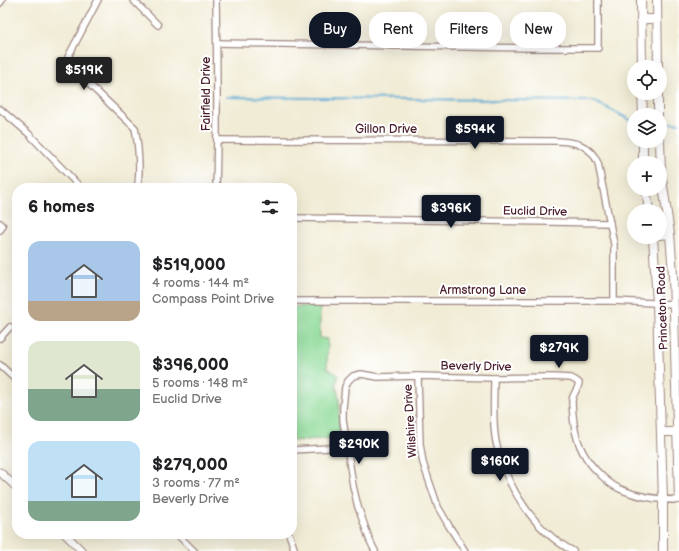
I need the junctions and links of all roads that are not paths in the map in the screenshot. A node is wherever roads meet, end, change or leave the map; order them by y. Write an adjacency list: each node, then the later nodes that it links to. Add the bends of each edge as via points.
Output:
1 (2, 0): 8 (street)
2 (98, 0): 19 (street, via 68,57 68,64 135,128 138,141)
3 (133, 0): 11 (street)
4 (216, 0): 12 (street, Fairfield Drive)
5 (598, 0): 12 (street, via 598,48)
6 (641, 0): 9 (main road)
7 (656, 0): 10 (main road)
8 (0, 3)
9 (641, 19): 10 (main road); 13 (main road)
10 (657, 19): 14 (main road)
11 (158, 25)
12 (217, 43): 16 (street, Fairfield Drive)
13 (642, 60)
14 (658, 60)
15 (0, 109): 18 (street, via 29,134)
16 (217, 140): 20 (street, Fairfield Drive); 23 (street, Gillon Drive, via 572,142 588,149 598,163)
17 (660, 148): 26 (main road, Princeton Road)
18 (76, 183)
19 (137, 183)
20 (216, 183)
21 (297, 218): 23 (street, Euclid Drive)
22 (0, 223): 24 (street, via 3,226)
23 (610, 223): 29 (street, Gillon Drive, via 614,244)
24 (0, 230)
25 (667, 234): 26 (main road)
26 (670, 234): 31 (main road, Princeton Road)
27 (653, 244): 30 (main road, Princeton Road)
28 (297, 301): 29 (street, Armstrong Lane)
29 (614, 301): 30 (street, Armstrong Lane)
30 (657, 303): 31 (street, Armstrong Lane); 38 (main road, Princeton Road)
31 (674, 304): 39 (main road, Princeton Road)
32 (10, 327): 33 (street)
33 (0, 338)
34 (0, 365): 35 (street)
35 (12, 376)
36 (418, 376): 37 (street, Beverly Drive); 40 (street, Beverly Drive, via 353,376 345,387 344,396 343,420); 53 (street, Wilshire Drive, via 423,463 438,507)
37 (494, 378): 45 (street, Beverly Drive, via 552,377 575,380 579,383 572,399 573,418 578,444 585,458 594,469 618,488); 54 (street, via 496,441 505,472 532,517 551,536)
38 (661, 432): 39 (main road); 45 (main road, Princeton Road)
39 (677, 432): 44 (main road, Princeton Road)
40 (347, 447): 41 (street); 52 (street, via 358,507)
41 (297, 450)
42 (0, 472): 43 (street)
43 (12, 483)
44 (679, 499): 45 (street, Beverly Drive)
45 (663, 500): 55 (main road, Princeton Road)
46 (70, 539): 49 (street)
47 (182, 539): 50 (street)
48 (291, 539): 51 (street)
49 (82, 551)
50 (194, 551)
51 (295, 551)
52 (375, 551)
53 (465, 551)
54 (573, 551)
55 (663, 551)

